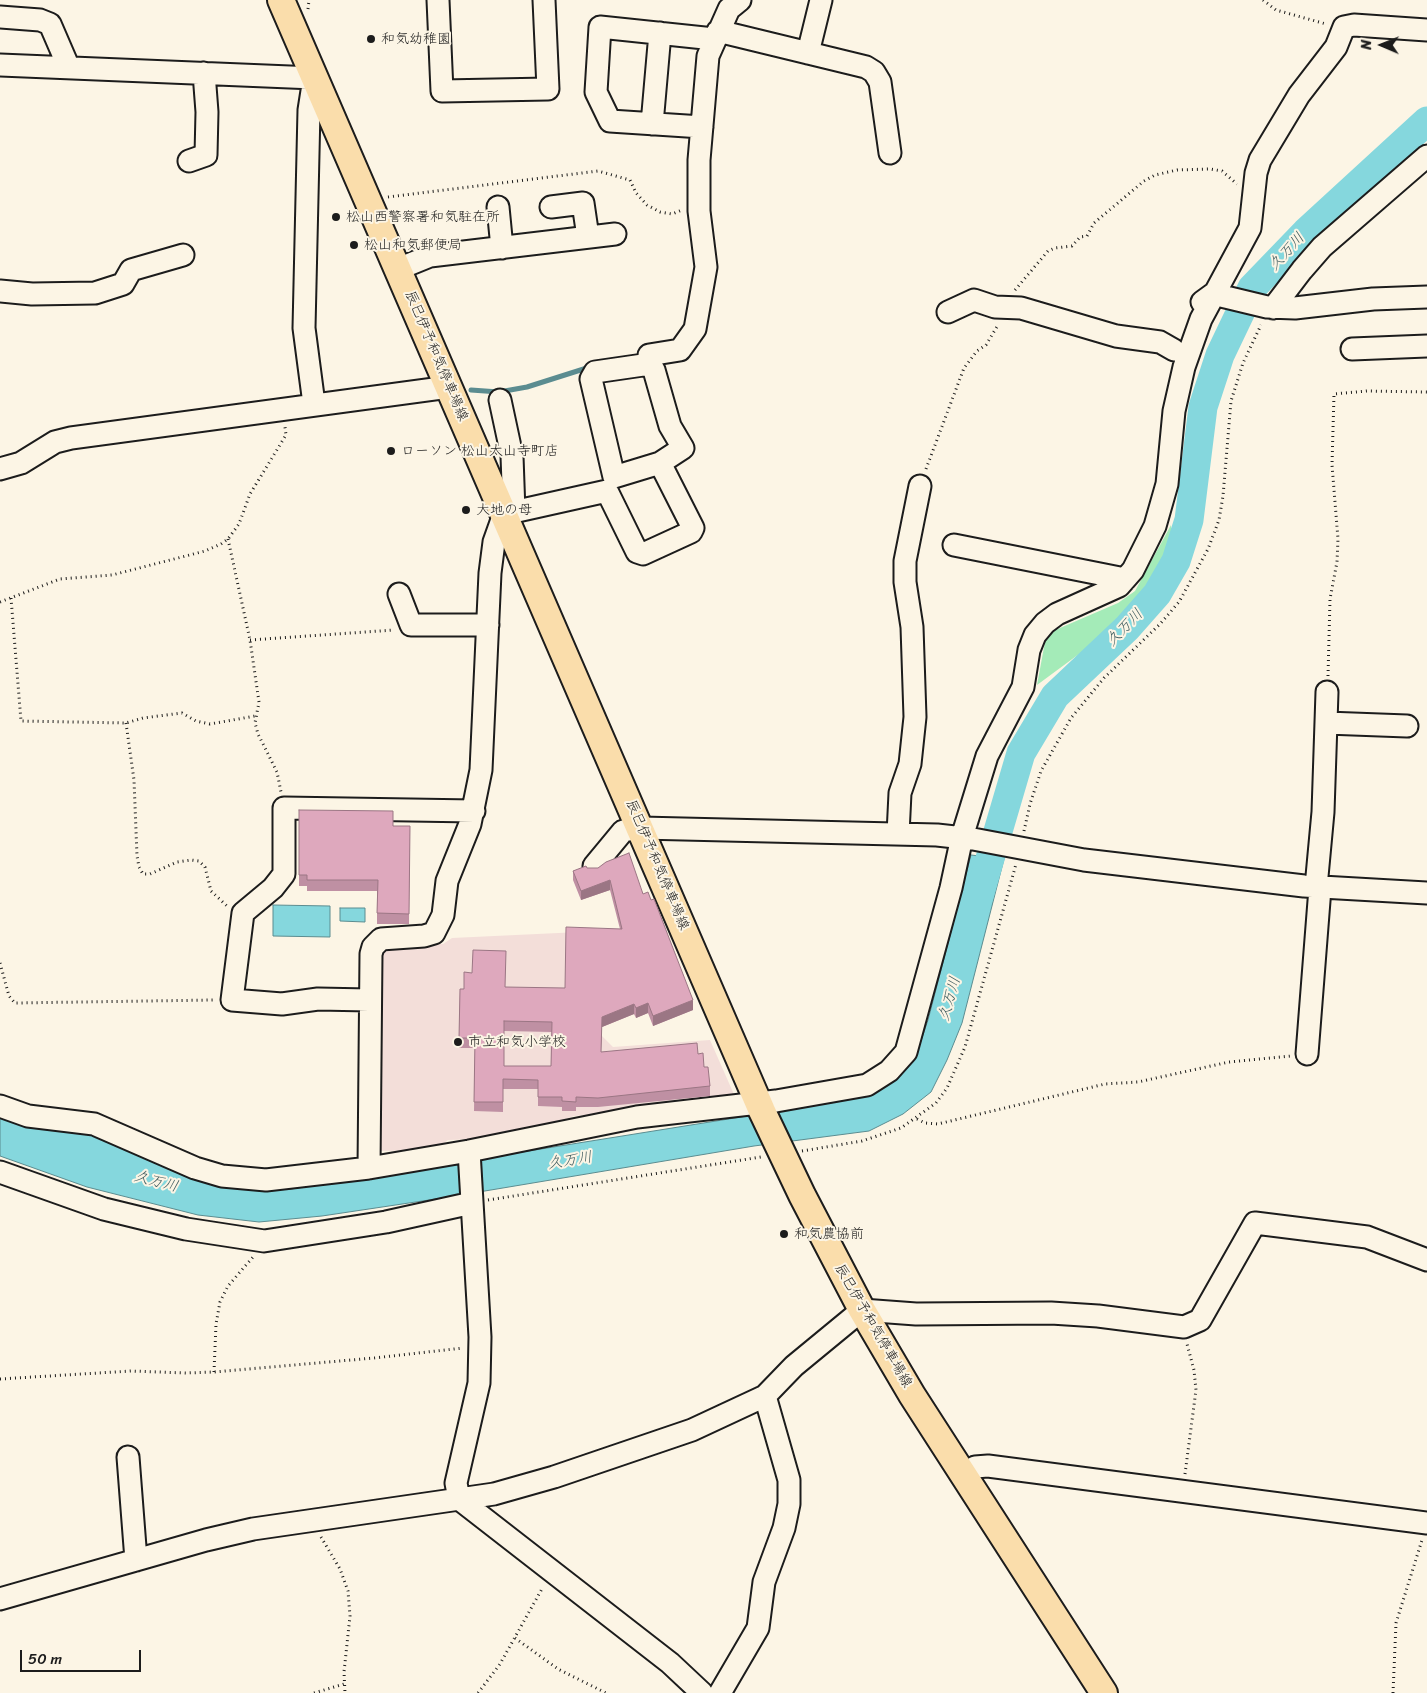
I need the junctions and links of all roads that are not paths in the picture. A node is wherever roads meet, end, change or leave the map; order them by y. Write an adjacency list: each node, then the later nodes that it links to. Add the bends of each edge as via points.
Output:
1 (281, 0): 14 (main road, 辰巳伊予和気停車場線)
2 (438, 0): 3 (street, via 442,91 548,89)
3 (544, 0)
4 (740, 0): 9 (street, via 729,9)
5 (821, 0): 10 (street)
6 (0, 17): 12 (street, via 40,20 50,24)
7 (1427, 30): 28 (street, via 1344,27 1336,47 1299,95 1260,160 1250,228)
8 (660, 33): 9 (street); 15 (street); 15 (street, via 600,27 596,92 610,121)
9 (716, 35): 10 (street); 16 (street, via 708,56)
10 (808, 53): 17 (street, via 866,67 874,72 880,82)
11 (0, 64): 12 (street)
12 (69, 68): 13 (street)
13 (204, 73): 14 (street); 19 (street, via 206,155)
14 (314, 78): 26 (main road, 辰巳伊予和気停車場線); 38 (street, via 309,110 304,328)
15 (652, 124): 16 (street)
16 (702, 127): 35 (street, via 699,205 706,267 695,329 680,350 649,355)
17 (890, 153)
18 (1427, 156): 30 (street, via 1322,247)
19 (188, 161)
20 (498, 207): 24 (street)
21 (551, 207): 23 (street, via 583,203)
22 (615, 234): 23 (street)
23 (588, 237): 24 (street)
24 (502, 248): 26 (street, via 430,256)
25 (183, 255): 27 (street, via 131,270 123,284 95,293)
26 (398, 269): 36 (main road, 辰巳伊予和気停車場線)
27 (0, 291)
28 (1217, 295): 30 (street); 34 (street, via 1204,299); 39 (street, via 1201,319 1184,367)
29 (1427, 298): 30 (street)
30 (1270, 307)
31 (948, 312): 34 (street, via 974,300 995,308 1021,308 1116,336 1160,342)
32 (1427, 346): 33 (street)
33 (1352, 349)
34 (1174, 350): 39 (street)
35 (650, 364): 40 (street, via 670,426 683,448); 42 (street, via 595,372 590,379)
36 (449, 387): 38 (street); 44 (main road, 辰巳伊予和気停車場線)
37 (500, 400): 44 (street, via 512,456)
38 (314, 404): 41 (street, via 71,438 55,442 21,463)
39 (1174, 411): 46 (street, via 1163,505)
40 (660, 463): 42 (street); 42 (street, via 693,528 691,532 643,554 637,552)
41 (0, 469)
42 (610, 484): 44 (street)
43 (920, 486): 54 (street, via 905,561 912,627 915,717 910,764 900,793)
44 (509, 513): 48 (street, via 494,542); 53 (main road, 辰巳伊予和気停車場線)
45 (954, 546): 46 (street)
46 (1126, 579): 55 (street, via 1110,591 1057,614 1034,635 1023,687 987,756)
47 (399, 594): 48 (street, via 411,625)
48 (488, 625): 52 (street, via 481,770)
49 (1327, 692): 50 (street)
50 (1326, 723): 51 (street); 57 (street)
51 (1407, 726)
52 (474, 811): 59 (street, via 448,881 439,927 434,933 424,936 386,938 376,942 371,954); 59 (street, via 284,808 284,874 273,888 243,913 232,1000 282,1004 318,999)
53 (641, 828): 54 (street); 56 (street, via 624,831); 62 (main road, 辰巳伊予和気停車場線)
54 (898, 834): 55 (street)
55 (967, 838): 57 (street, via 1084,860); 62 (street, via 906,1052 889,1071 867,1085)
56 (594, 866)
57 (1318, 887): 58 (street); 60 (street)
58 (1427, 893)
59 (369, 1000): 64 (street)
60 (1307, 1054)
61 (0, 1106): 64 (street, via 28,1116 94,1124 195,1168 222,1176 266,1180)
62 (761, 1107): 63 (street, via 637,1117); 68 (main road, 辰巳伊予和気停車場線, via 813,1218)
63 (469, 1154): 64 (street); 66 (street)
64 (369, 1168)
65 (0, 1172): 66 (street, via 104,1209 186,1229 264,1241 386,1222)
66 (472, 1201): 72 (street, via 479,1383 456,1483)
67 (1427, 1260): 68 (street, via 1367,1237 1256,1223 1200,1320 1184,1327 1051,1313 946,1314)
68 (862, 1310): 69 (street, via 794,1366); 71 (main road, 辰巳伊予和気停車場線)
69 (765, 1396): 72 (street, via 692,1430 494,1494); 77 (street, via 789,1480 790,1504 764,1582 758,1628)
70 (128, 1457): 74 (street)
71 (964, 1476): 73 (street, via 975,1468 988,1466); 78 (main road, 辰巳伊予和気停車場線)
72 (459, 1499): 74 (street, via 253,1529); 76 (street, via 670,1663)
73 (1426, 1529)
74 (136, 1560): 75 (street)
75 (0, 1599)
76 (702, 1693)
77 (720, 1693)
78 (1104, 1693)

